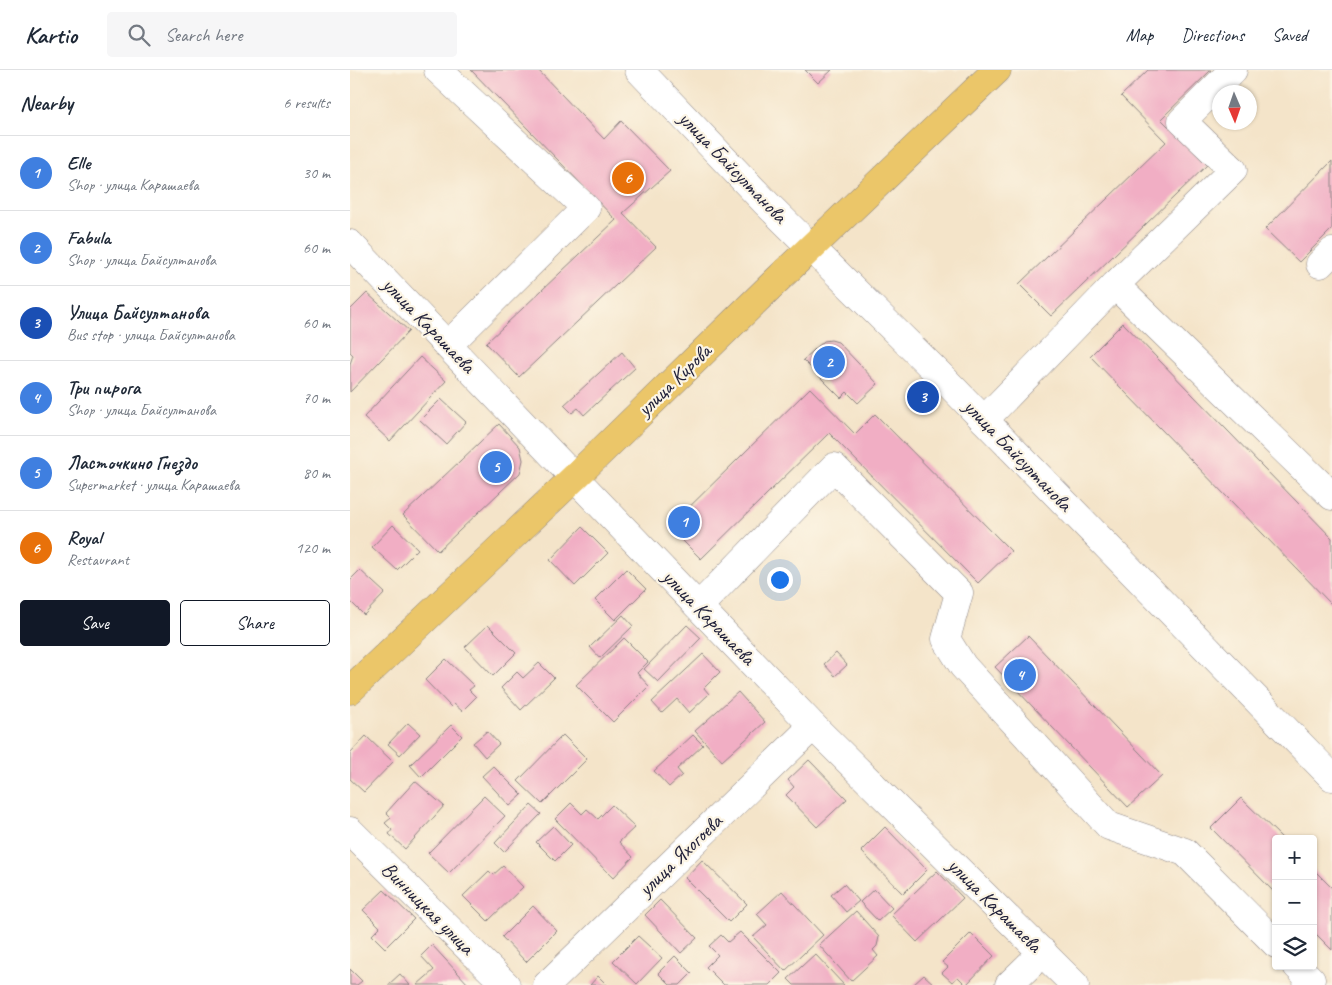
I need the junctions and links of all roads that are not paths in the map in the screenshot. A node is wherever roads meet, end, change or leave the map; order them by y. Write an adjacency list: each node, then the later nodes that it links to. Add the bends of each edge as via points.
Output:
1 (438, 70): 8 (street, via 586,208)
2 (639, 70): 6 (street, улица Байсултанова)
3 (997, 70): 6 (main road, улица Кирова)
4 (1233, 70): 7 (street, via 1182,121 1233,170)
5 (350, 244): 8 (street, улица Карашаева)
6 (812, 247): 9 (street, улица Байсултанова); 10 (main road, улица Кирова)
7 (1115, 285): 9 (street); 11 (street)
8 (448, 345): 10 (street, улица Карашаева)
9 (984, 420): 15 (street, улица Байсултанова)
10 (575, 477): 12 (street, улица Карашаева); 13 (main road, улица Кирова)
11 (1332, 496)
12 (699, 606): 14 (street, улица Карашаева); 17 (street, via 834,467 959,593 946,639 959,660 1109,826 1185,852)
13 (350, 690)
14 (813, 726): 18 (street, улица Карашаева); 21 (street, улица Яхогоева)
15 (1332, 777)
16 (350, 831): 20 (street, Винницкая улица)
17 (1272, 940)
18 (1042, 952): 22 (street); 23 (street, улица Карашаева)
19 (1301, 970): 24 (street, via 1311,980)
20 (506, 985)
21 (547, 985)
22 (1009, 985)
23 (1075, 985)
24 (1307, 985)

